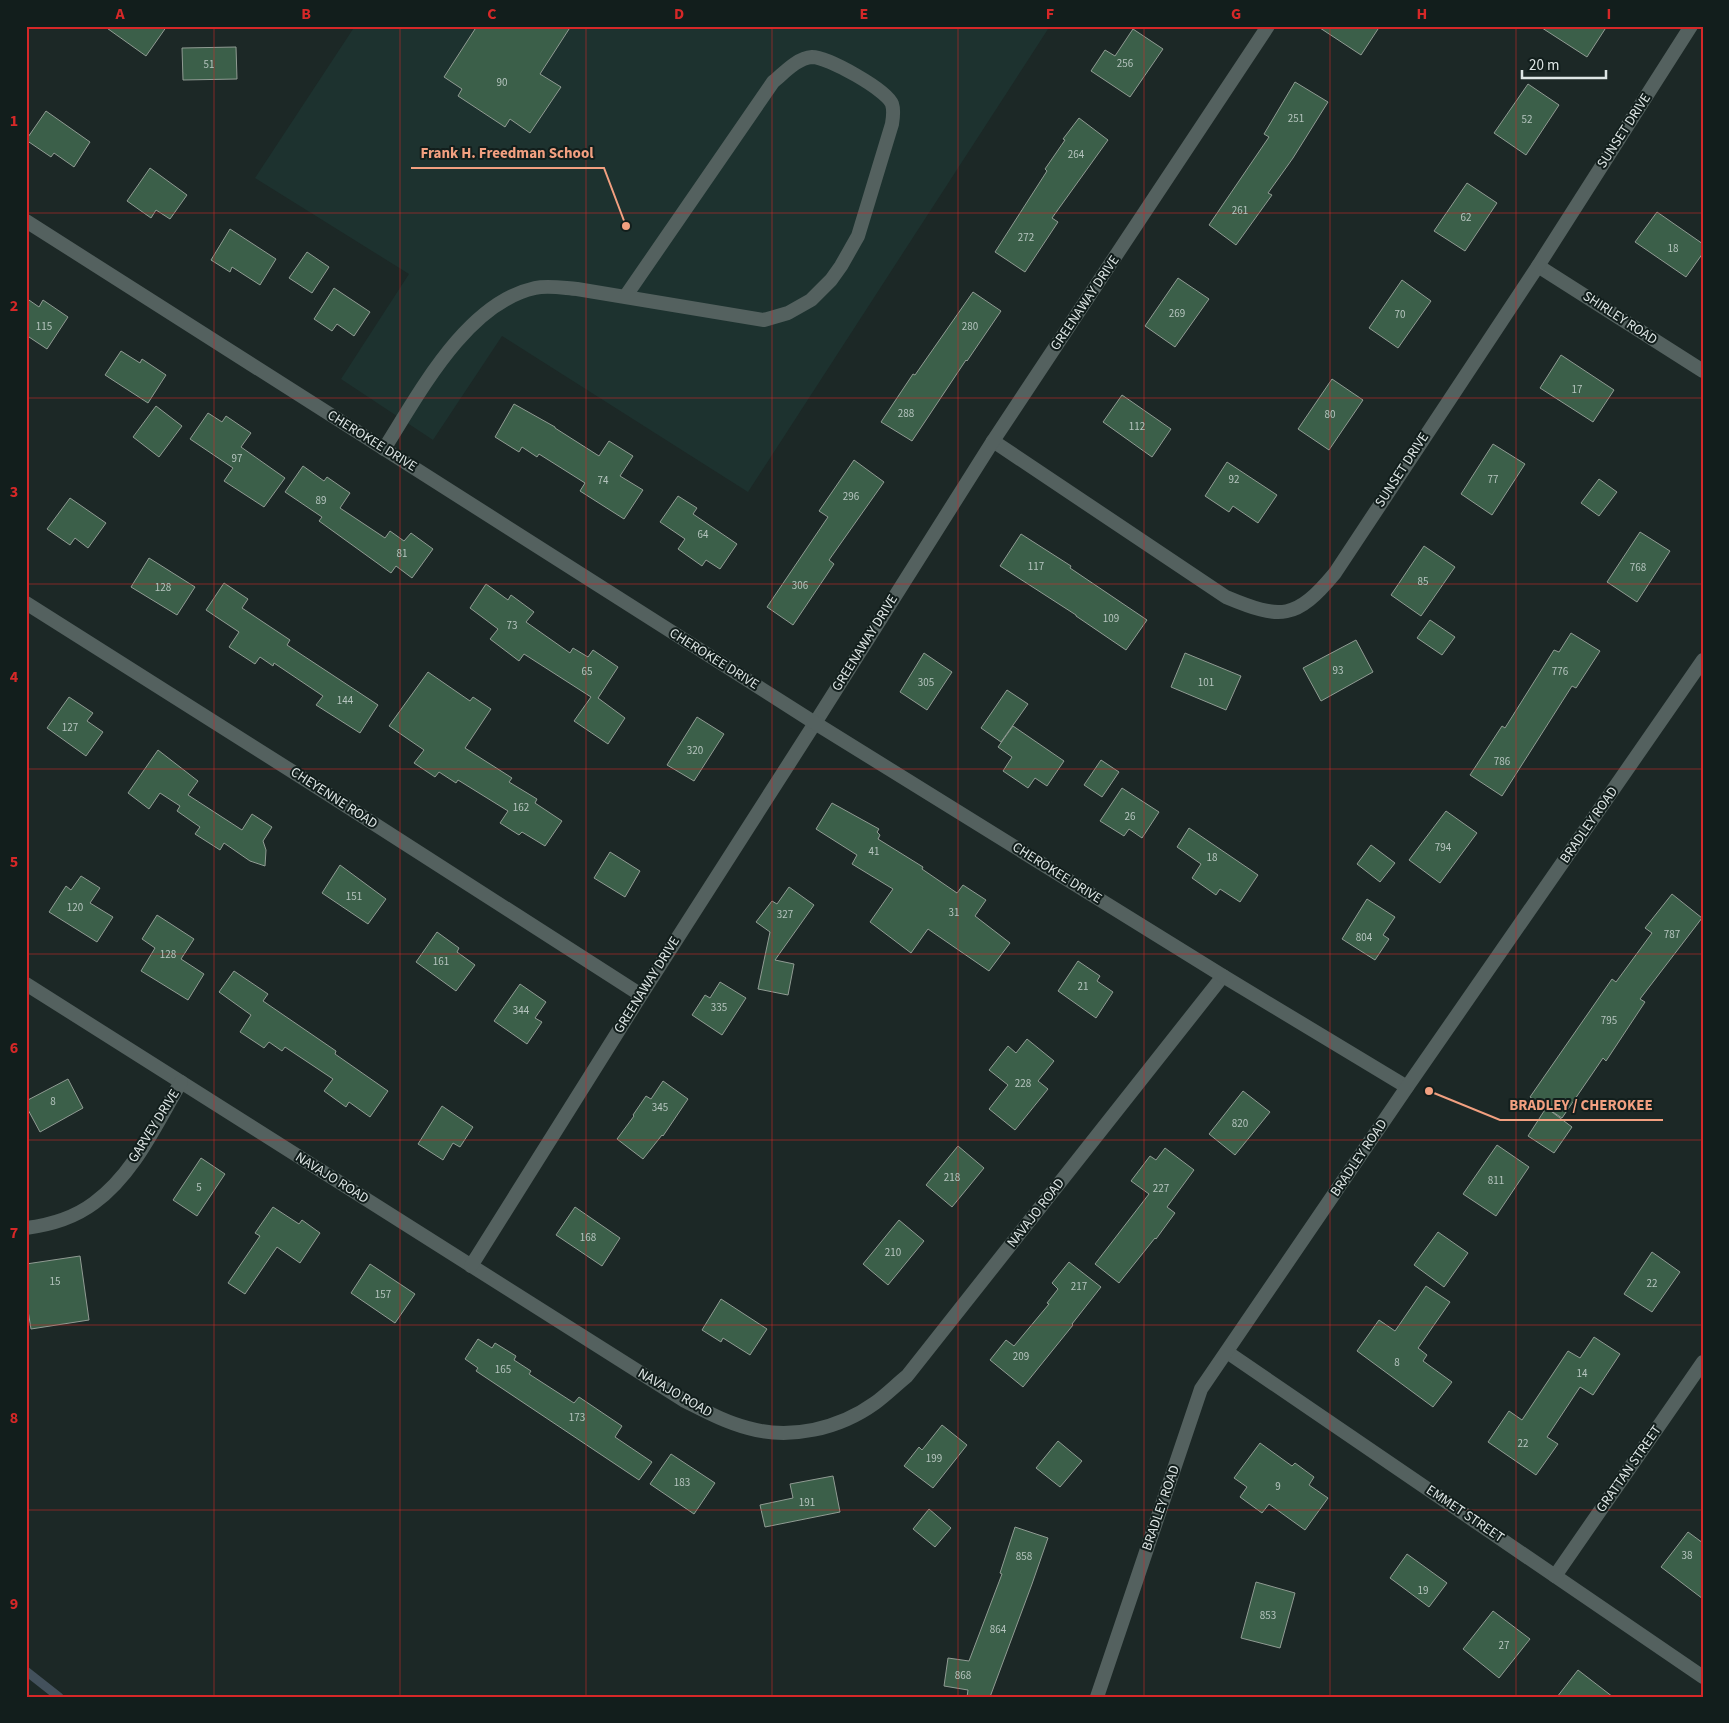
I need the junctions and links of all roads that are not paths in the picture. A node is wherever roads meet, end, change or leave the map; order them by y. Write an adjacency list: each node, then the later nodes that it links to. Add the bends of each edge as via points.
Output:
1 (1268, 26): 7 (street, GREENAWAY DRIVE)
2 (1691, 26): 4 (street, SUNSET DRIVE)
3 (26, 221): 8 (street, CHEROKEE DRIVE)
4 (1538, 266): 6 (street, SHIRLEY ROAD); 7 (street, SUNSET DRIVE, via 1335,572 1309,601 1288,612 1260,609 1226,597)
5 (624, 297): 5 (street, via 764,320 788,313 811,300 836,274 858,236 892,124 890,101 835,64 820,59 806,59 787,69 773,82); 8 (street, via 577,288 549,287 524,291 501,303 449,348)
6 (1703, 371)
7 (993, 440): 11 (street, GREENAWAY DRIVE)
8 (384, 449): 11 (street, CHEROKEE DRIVE)
9 (26, 603): 14 (street, CHEYENNE ROAD)
10 (1703, 660): 16 (street, BRADLEY ROAD)
11 (815, 723): 12 (street, CHEROKEE DRIVE); 14 (street, GREENAWAY DRIVE)
12 (1223, 976): 16 (street, CHEROKEE DRIVE); 18 (street, NAVAJO ROAD, via 907,1376 874,1403 836,1423 813,1430 776,1433 726,1421 685,1401)
13 (26, 984): 15 (street, NAVAJO ROAD)
14 (640, 995): 18 (street, GREENAWAY DRIVE)
15 (181, 1082): 17 (street, GARVEY DRIVE, via 136,1158 110,1190 80,1212 48,1225); 18 (street, NAVAJO ROAD)
16 (1407, 1087): 19 (street, BRADLEY ROAD)
17 (26, 1228)
18 (471, 1266)
19 (1227, 1352): 21 (street, EMMET STREET); 23 (street, BRADLEY ROAD, via 1201,1389)
20 (1703, 1362): 21 (street, GRATTAN STREET)
21 (1555, 1576): 22 (street, EMMET STREET)
22 (1703, 1677)
23 (1097, 1697)

